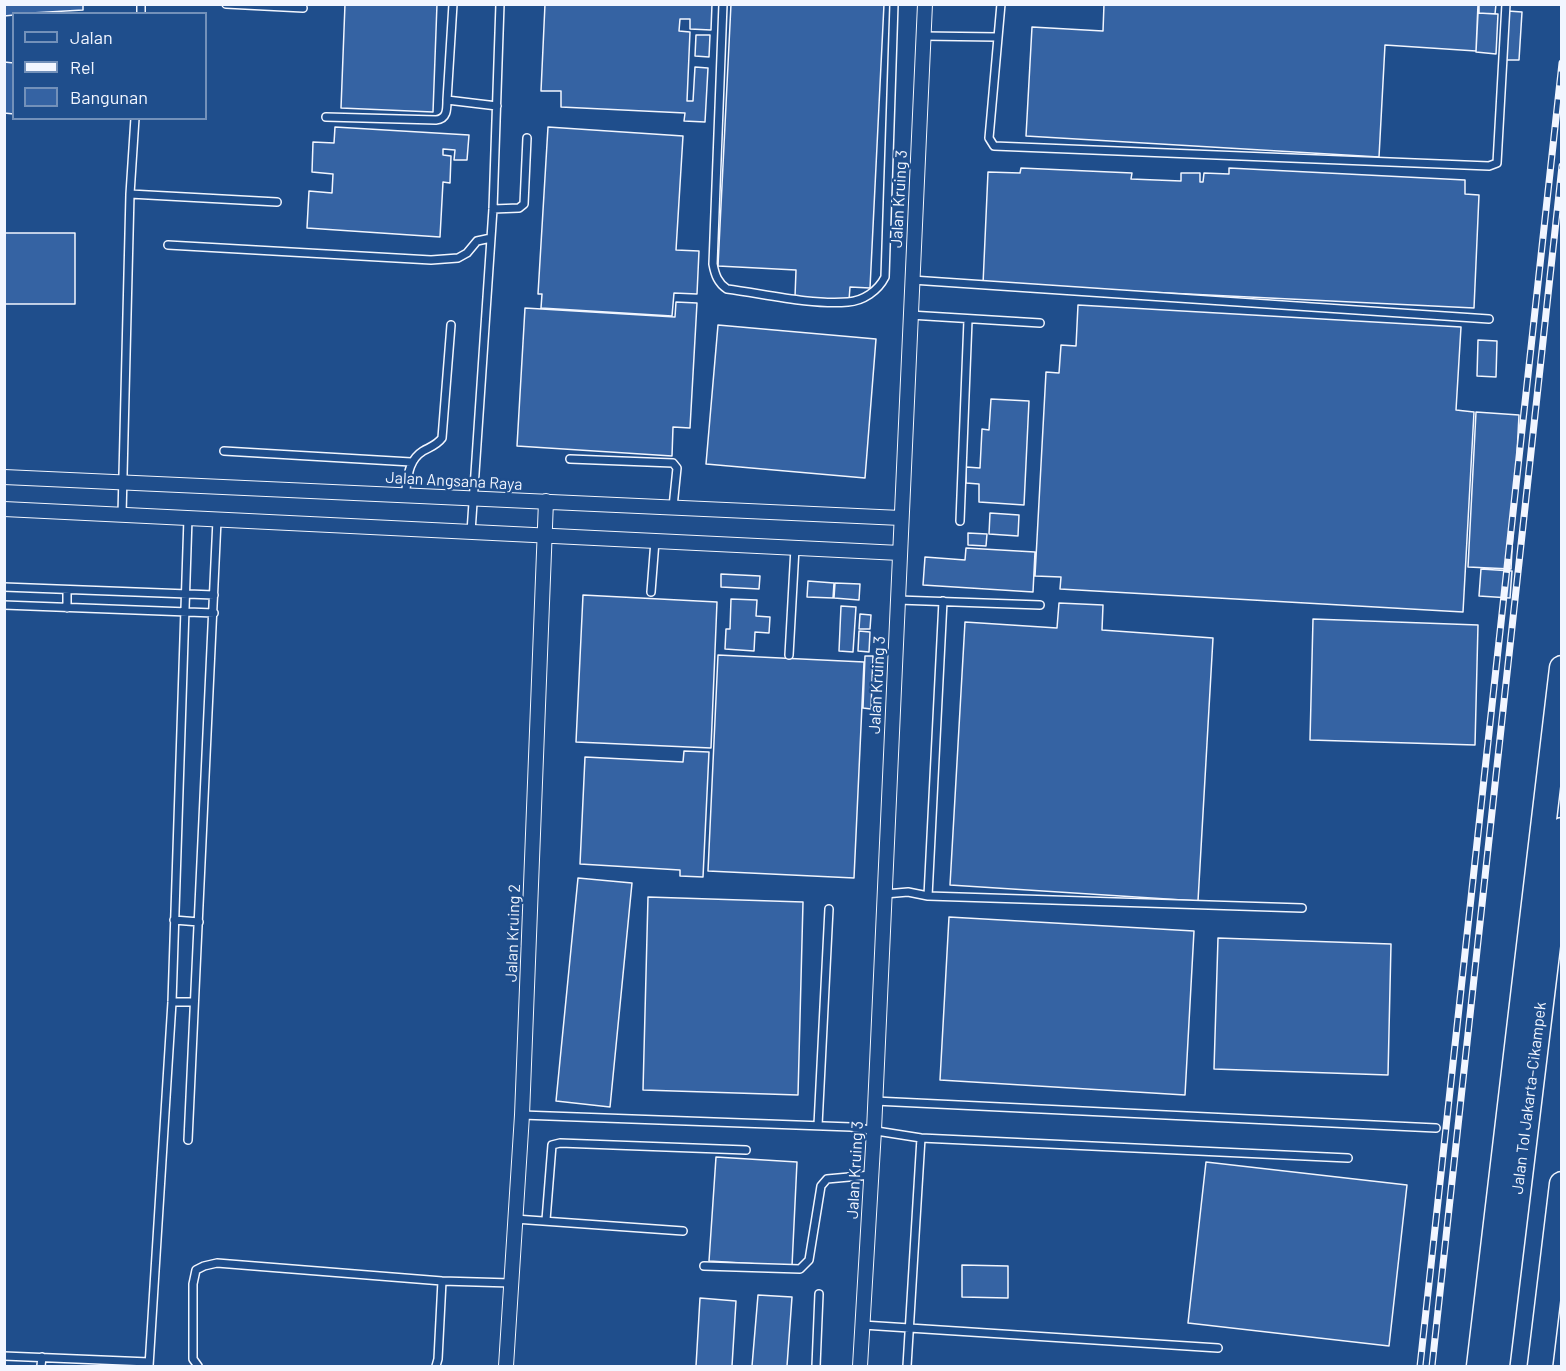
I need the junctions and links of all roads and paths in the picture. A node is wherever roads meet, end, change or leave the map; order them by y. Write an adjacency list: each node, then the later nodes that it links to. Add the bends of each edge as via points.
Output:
1 (226, 4): 9 (lane)
2 (453, 4): 12 (lane)
3 (500, 4): 13 (lane)
4 (723, 4): 5 (lane, via 714,273 727,289 850,302 874,291 885,278)
5 (894, 4)
6 (924, 4): 10 (street, Jalan Kruing 3)
7 (1000, 4): 11 (lane)
8 (1506, 4): 11 (lane, via 1497,163 1489,166 994,146 989,138)
9 (303, 8)
10 (923, 36): 11 (lane); 22 (street, Jalan Kruing 3)
11 (997, 37)
12 (447, 100): 13 (lane); 14 (lane, via 441,120)
13 (497, 106): 19 (lane)
14 (326, 117)
15 (135, 120): 17 (lane)
16 (527, 138): 19 (lane, via 524,204 519,208)
17 (130, 195): 18 (lane); 32 (lane)
18 (277, 202)
19 (493, 209): 20 (lane)
20 (491, 238): 21 (lane, via 477,241 467,254 458,258 431,260); 34 (lane)
21 (168, 245)
22 (912, 280): 23 (street, Jalan Kruing 3); 24 (lane)
23 (910, 315): 25 (lane); 40 (street, Jalan Kruing 3)
24 (1489, 319)
25 (969, 320): 26 (lane); 42 (lane)
26 (1040, 323)
27 (451, 325): 30 (lane, via 442,438)
28 (224, 451): 30 (lane)
29 (570, 459): 36 (lane, via 673,463)
30 (411, 462): 33 (lane)
31 (4, 477): 32 (street, Jalan Angsana Raya)
32 (124, 482): 33 (street, Jalan Angsana Raya); 38 (lane)
33 (405, 495): 34 (street, Jalan Angsana Raya)
34 (472, 498): 35 (street, Jalan Angsana Raya); 43 (lane)
35 (546, 501): 36 (street, Jalan Angsana Raya); 44 (street, Jalan Kruing 2)
36 (673, 507): 40 (street, Jalan Angsana Raya)
37 (4, 509): 38 (street)
38 (122, 515): 39 (street)
39 (189, 518): 41 (street); 51 (lane)
40 (902, 518): 47 (street, Jalan Kruing 3)
41 (217, 520): 43 (street); 52 (lane)
42 (960, 521)
43 (471, 532): 44 (street)
44 (545, 536): 45 (street); 73 (street, Jalan Kruing 2)
45 (655, 541): 46 (street); 50 (lane)
46 (795, 548): 47 (street); 60 (lane)
47 (900, 554): 53 (street, Jalan Kruing 3)
48 (4, 587): 49 (lane)
49 (67, 591): 51 (lane); 57 (lane)
50 (651, 592)
51 (186, 593): 52 (lane); 58 (lane)
52 (214, 595): 59 (lane)
53 (898, 600): 54 (lane); 63 (street, Jalan Kruing 3)
54 (943, 602): 56 (lane); 64 (lane)
55 (4, 605): 57 (lane)
56 (1040, 605)
57 (67, 608): 58 (lane)
58 (185, 612): 59 (lane); 67 (lane)
59 (214, 613): 68 (lane)
60 (789, 655)
61 (1562, 669): 104 (highway)
62 (1562, 830): 105 (highway, Jalan Tol Jakarta–Cikampek)
63 (885, 894): 64 (lane, via 908,892); 72 (street, Jalan Kruing 3)
64 (928, 896): 65 (lane)
65 (1302, 908)
66 (829, 909): 74 (lane)
67 (174, 920): 68 (lane); 70 (lane)
68 (199, 922): 71 (lane)
69 (1562, 967): 106 (highway)
70 (172, 1002): 71 (lane); 96 (lane)
71 (194, 1002): 78 (lane)
72 (875, 1101): 75 (lane); 76 (street, Jalan Kruing 3)
73 (522, 1115): 74 (lane); 83 (street, Jalan Kruing 2)
74 (818, 1125): 76 (lane)
75 (1436, 1128)
76 (874, 1130): 77 (lane); 81 (street, Jalan Kruing 3)
77 (921, 1138): 80 (lane); 92 (lane)
78 (188, 1140)
79 (746, 1150): 84 (lane, via 552,1145)
80 (1348, 1158)
81 (871, 1175): 87 (lane, via 827,1179 821,1186 808,1260 800,1269); 91 (street, Jalan Kruing 3)
82 (1562, 1184): 107 (highway)
83 (515, 1220): 84 (lane); 89 (street, Jalan Kruing 2)
84 (546, 1220): 85 (lane)
85 (683, 1231)
86 (1562, 1250): 108 (highway)
87 (704, 1266)
88 (442, 1281): 89 (lane); 98 (lane, via 217,1263 204,1266 196,1270 193,1284 193,1359); 99 (lane)
89 (511, 1283): 100 (street, Jalan Kruing 2)
90 (819, 1294): 101 (lane)
91 (863, 1325): 92 (lane); 102 (street, Jalan Kruing 3)
92 (909, 1328): 93 (lane); 103 (lane)
93 (1218, 1348)
94 (4, 1356): 95 (lane)
95 (42, 1357): 96 (lane); 97 (lane)
96 (149, 1364)
97 (41, 1366)
98 (198, 1366)
99 (435, 1366)
100 (506, 1366)
101 (816, 1366)
102 (860, 1366)
103 (907, 1366)
104 (1479, 1366)
105 (1497, 1366)
106 (1512, 1366)
107 (1540, 1366)
108 (1547, 1366)

